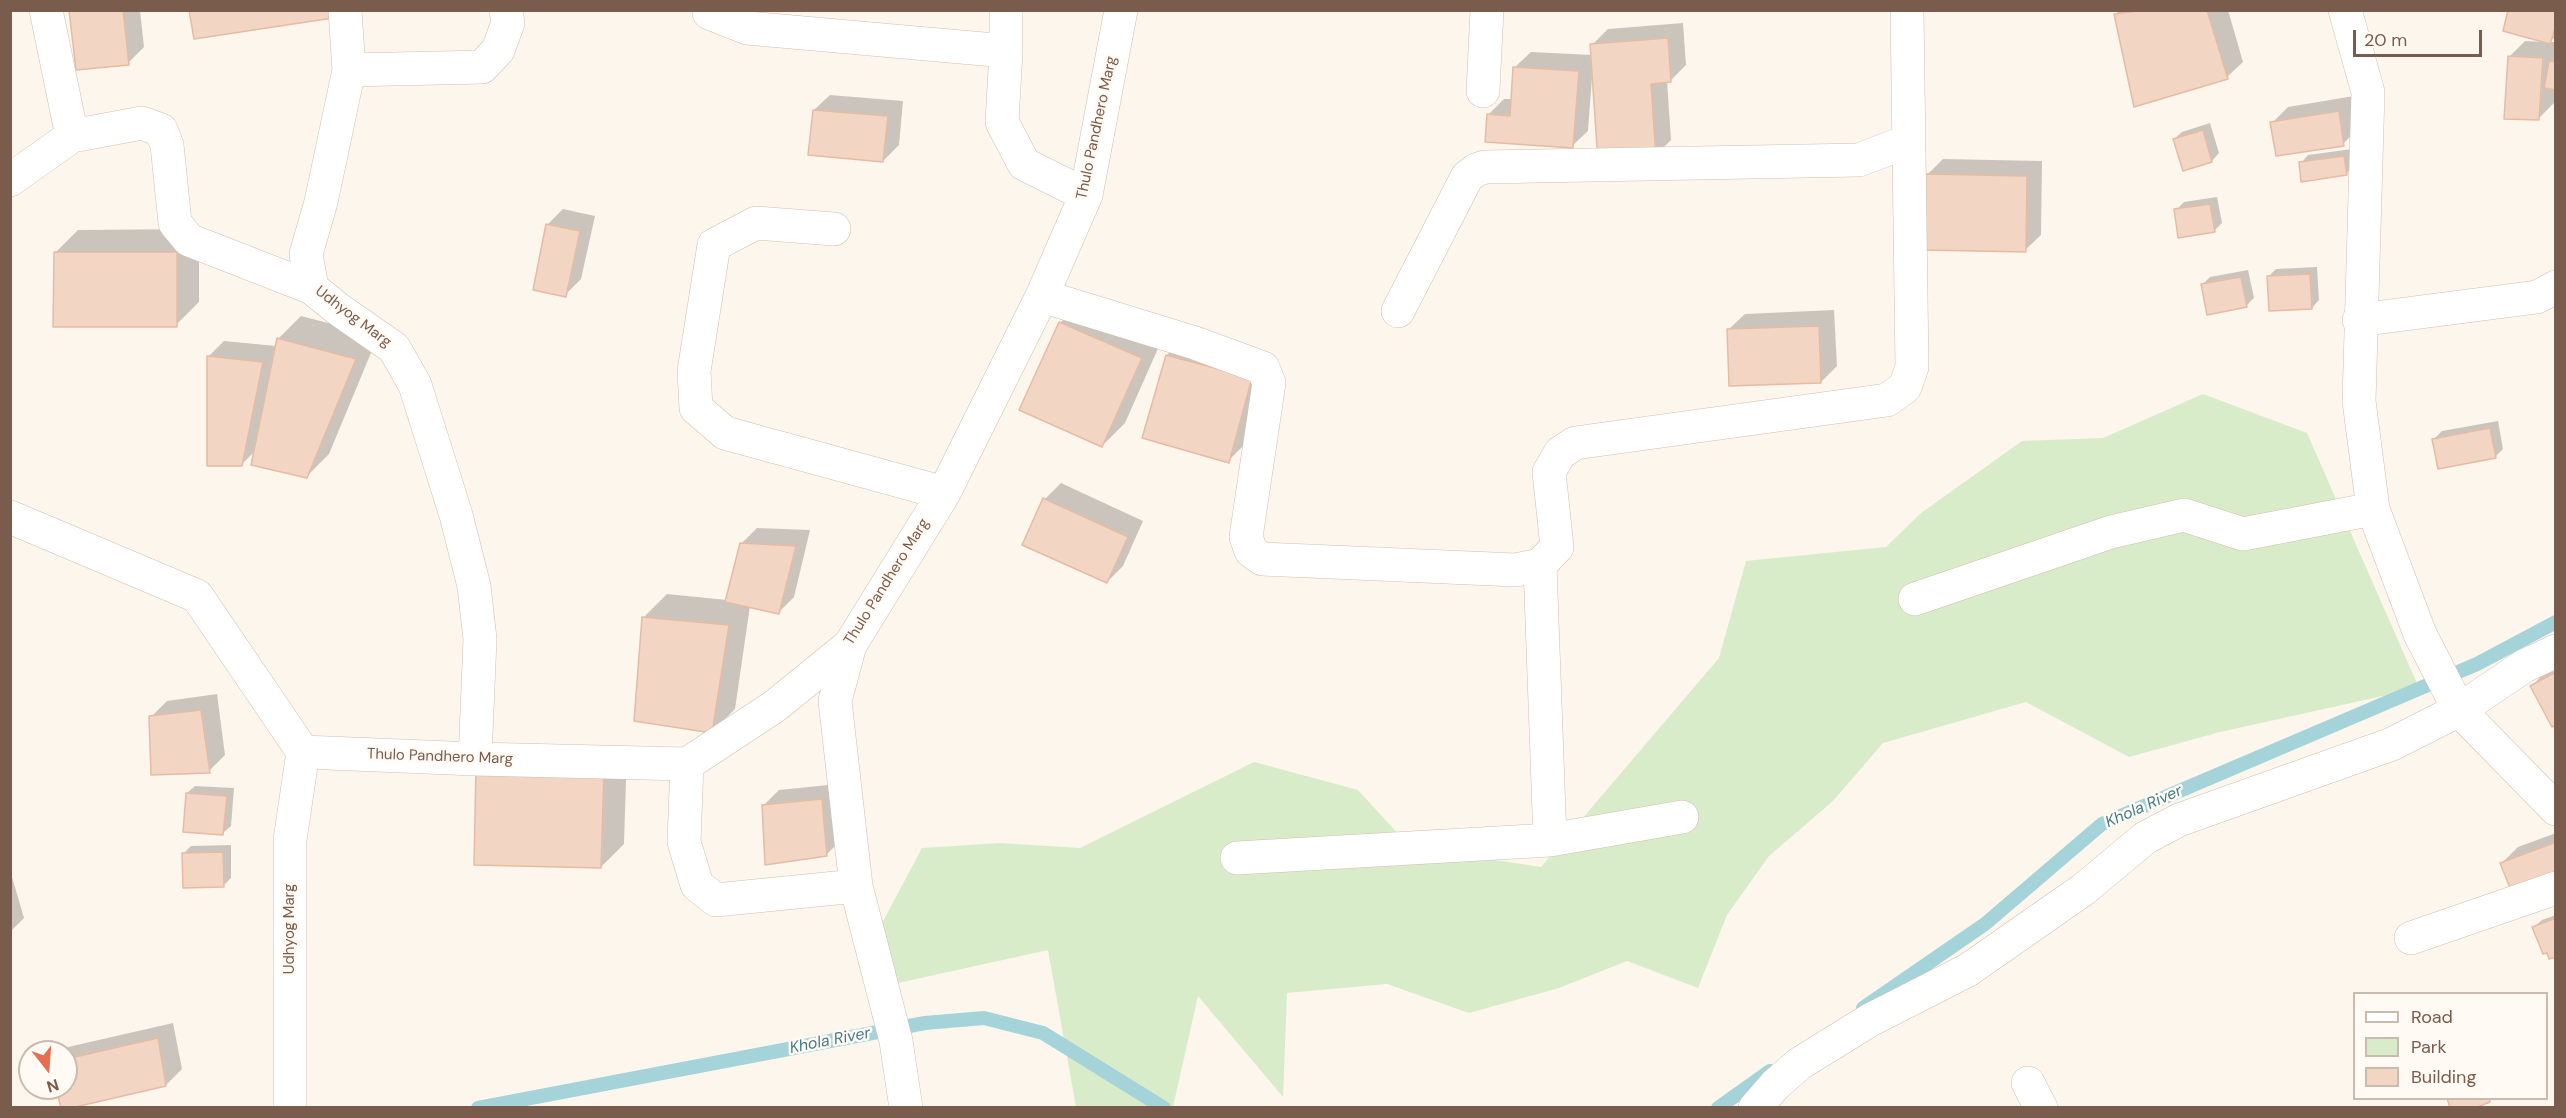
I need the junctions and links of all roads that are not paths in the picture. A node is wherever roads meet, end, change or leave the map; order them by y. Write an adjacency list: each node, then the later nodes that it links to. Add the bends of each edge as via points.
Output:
1 (46, 10): 13 (street)
2 (345, 10): 11 (street, Udhyog Marg)
3 (506, 10): 11 (street, via 508,23 498,50 482,68)
4 (709, 10): 10 (street, via 747,28)
5 (1005, 10): 10 (street)
6 (1121, 10): 16 (street, Thulo Pandhero Marg)
7 (1487, 10): 12 (street)
8 (1907, 10): 14 (street)
9 (2345, 10): 22 (street, via 2368,92)
10 (1006, 51): 16 (street, via 1002,122 1024,164)
11 (349, 70): 19 (street, Udhyog Marg, via 306,254)
12 (1483, 91)
13 (72, 136): 15 (street); 19 (street, via 142,123 160,130 167,145 175,223 189,240)
14 (1908, 141): 21 (street, via 1859,160 1485,167 1467,177); 26 (street, via 1912,368 1905,387 1887,400 1575,443 1560,453 1549,472 1557,547)
15 (10, 180)
16 (1086, 195): 20 (street, Thulo Pandhero Marg)
17 (834, 229): 23 (street, via 756,223 714,244 694,371 696,408 725,433)
18 (2556, 287): 22 (street, via 2537,297)
19 (312, 288): 32 (street, Udhyog Marg, via 394,348 415,385 474,586 480,639)
20 (1042, 296): 23 (street, Thulo Pandhero Marg); 26 (street, via 1263,368 1269,383 1246,537 1251,551 1262,559 1516,570)
21 (1398, 311)
22 (2360, 320): 24 (street, via 2359,401)
23 (944, 493): 28 (street, Thulo Pandhero Marg)
24 (2373, 509): 27 (street, via 2243,534 2184,515 2111,532); 30 (street, via 2420,634)
25 (10, 517): 31 (street, via 197,596)
26 (1540, 565): 36 (street)
27 (1915, 599)
28 (850, 645): 33 (street, Thulo Pandhero Marg, via 775,706); 38 (street, via 835,701)
29 (2556, 651): 30 (street)
30 (2452, 699): 34 (street); 43 (street, via 2392,744 2179,820 2145,838 2084,889 1968,970 1870,1020 1799,1064)
31 (303, 752): 32 (street, Thulo Pandhero Marg); 41 (street, Udhyog Marg, via 290,840)
32 (475, 759): 33 (street, Thulo Pandhero Marg)
33 (687, 764): 38 (street, via 684,842 697,885 716,900)
34 (2556, 809)
35 (1682, 818): 36 (street)
36 (1550, 840): 37 (street)
37 (1237, 858)
38 (856, 886): 42 (street, via 893,1027)
39 (2556, 888): 40 (street)
40 (2411, 938)
41 (290, 1107)
42 (906, 1107)
43 (1755, 1107)

